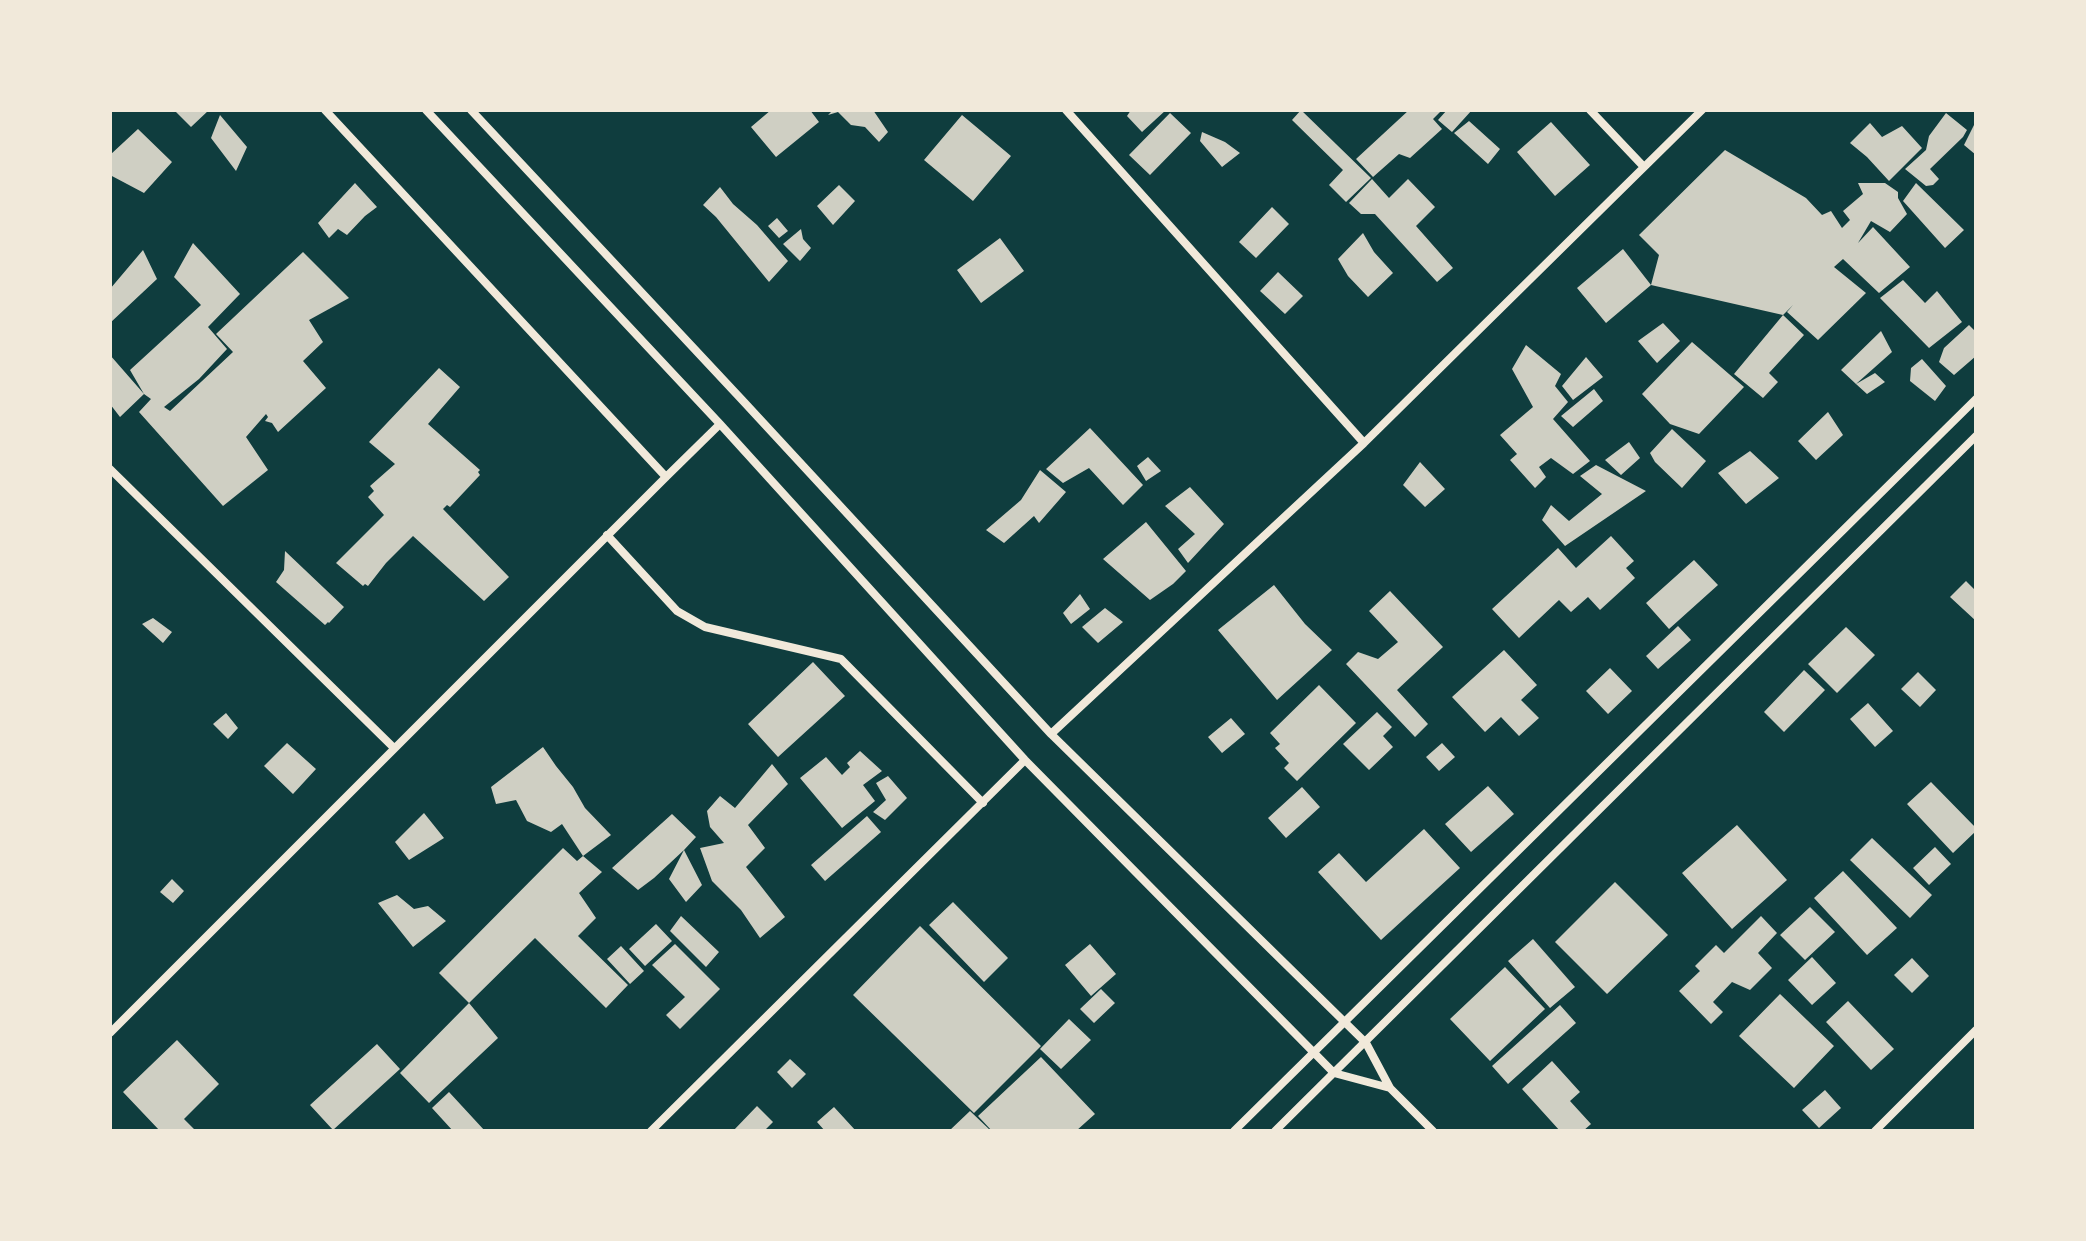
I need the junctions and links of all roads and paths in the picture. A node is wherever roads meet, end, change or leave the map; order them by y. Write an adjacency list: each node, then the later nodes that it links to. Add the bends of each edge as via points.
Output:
1 (325, 110): 13 (street)
2 (426, 110): 9 (street)
3 (471, 110): 15 (street)
4 (1066, 110): 11 (street)
5 (1590, 110): 7 (street)
6 (1702, 110): 7 (street)
7 (1644, 167): 11 (street)
8 (1976, 399): 19 (street)
9 (720, 424): 13 (street); 17 (street)
10 (1976, 436): 22 (street)
11 (1364, 443): 15 (street)
12 (110, 469): 16 (street)
13 (666, 477): 14 (street)
14 (607, 535): 16 (street); 18 (street, via 677,611 705,627 841,659)
15 (1051, 734): 19 (street)
16 (394, 748): 21 (street)
17 (1025, 760): 18 (street); 23 (street)
18 (983, 803): 26 (street)
19 (1344, 1023): 22 (street); 23 (street)
20 (1976, 1030): 30 (street)
21 (110, 1033)
22 (1366, 1043): 24 (street); 25 (street)
23 (1314, 1053): 24 (street); 27 (street)
24 (1334, 1073): 25 (street); 28 (street)
25 (1390, 1088): 29 (street)
26 (651, 1131)
27 (1234, 1131)
28 (1275, 1131)
29 (1433, 1131)
30 (1875, 1131)

